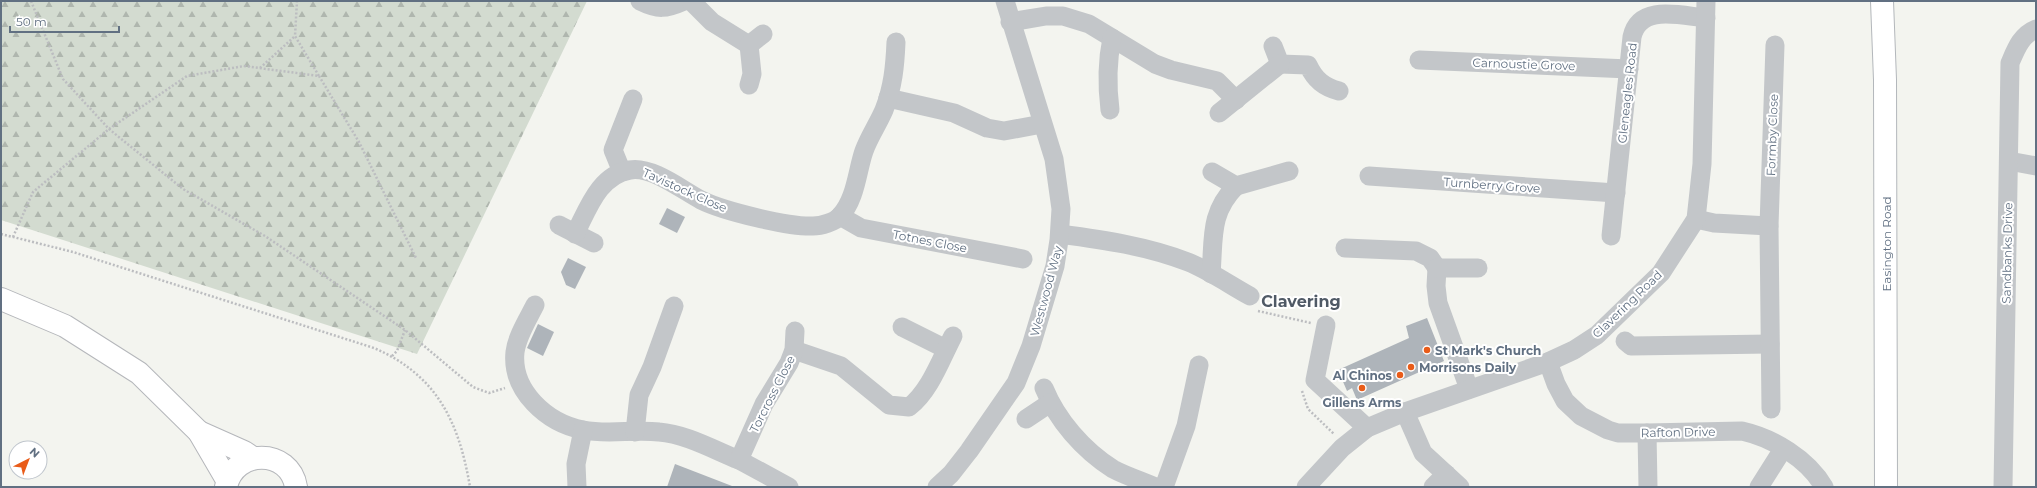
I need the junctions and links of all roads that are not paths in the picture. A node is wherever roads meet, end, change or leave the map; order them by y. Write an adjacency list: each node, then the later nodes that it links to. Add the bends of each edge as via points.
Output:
1 (640, 1): 2 (street, via 652,7 669,8)
2 (684, 1)
3 (691, 1): 16 (street, via 712,22 756,39)
4 (1005, 1): 7 (street, Westwood Way)
5 (1882, 1): 83 (main road, Easington Road, via 1885,80)
6 (1706, 9): 15 (street, Gleneagles Road, via 1655,14 1643,18 1634,32); 33 (street, Clavering Road, via 1702,164)
7 (1010, 22): 9 (street, via 1063,16 1089,24); 23 (street, Westwood Way)
8 (2036, 29): 24 (street, Sandbanks Drive, via 2029,32 2017,46 2010,63)
9 (1112, 38): 20 (street, via 1155,64 1217,81); 21 (street, via 1108,89)
10 (896, 42): 18 (street, via 892,86)
11 (1775, 45): 35 (street, Formby Close)
12 (1273, 46): 14 (street)
13 (1418, 60): 15 (street, Carnoustie Grove)
14 (1280, 64): 17 (street, via 1308,65 1321,84); 20 (street)
15 (1629, 69): 31 (street, Gleneagles Road)
16 (749, 85)
17 (1339, 91)
18 (888, 98): 23 (street, via 954,113 988,128 1004,131); 32 (street, via 865,148 853,193)
19 (633, 99): 27 (street, via 613,150)
20 (1236, 100): 22 (street)
21 (1110, 110)
22 (1219, 113)
23 (1042, 124): 37 (street, Westwood Way, via 1054,159 1059,184 1062,209)
24 (2009, 161): 25 (street); 84 (street, Sandbanks Drive)
25 (2036, 166)
26 (1289, 171): 30 (street)
27 (622, 172): 32 (street, Tavistock Close, via 632,169 651,173 702,200 728,210 790,224 813,226 828,223); 36 (street, Tavistock Close, via 610,177 596,195)
28 (1212, 172): 30 (street)
29 (1369, 176): 31 (street, Turnberry Grove)
30 (1236, 186): 44 (street, via 1226,196 1213,227)
31 (1616, 193): 38 (street, Gleneagles Road)
32 (840, 216): 41 (street, Totnes Close, via 861,228)
33 (1696, 219): 35 (street, via 1714,223); 55 (street, Clavering Road, via 1661,273 1626,308 1597,335 1574,350)
34 (559, 225): 36 (street)
35 (1769, 226): 53 (street, Formby Close)
36 (575, 234): 39 (street)
37 (1060, 234): 44 (street, via 1132,244 1190,263); 75 (street, Westwood Way, via 1053,274 1031,346 1016,383 969,451)
38 (1611, 236)
39 (594, 243)
40 (1345, 248): 42 (street, via 1416,251 1430,258)
41 (1023, 259)
42 (1437, 268): 43 (street); 57 (street, via 1438,303)
43 (1478, 268)
44 (1211, 274): 45 (street)
45 (1250, 296)
46 (1, 299): 63 (main road, via 66,326 139,373)
47 (535, 305): 62 (street, via 515,351 518,381 542,410 560,422)
48 (674, 306): 64 (street, via 639,395)
49 (1326, 325): 61 (street, via 1314,380)
50 (902, 327): 54 (street, Torcross Close, via 950,342 918,400 909,407 889,405 841,366)
51 (795, 331): 54 (street, Torcross Close)
52 (1624, 342): 53 (street, via 1631,346)
53 (1770, 344): 58 (street, Formby Close)
54 (794, 350): 68 (street, Torcross Close, via 764,404)
55 (1548, 362): 57 (street, Clavering Road); 65 (street, Rafton Drive, via 1566,401 1581,416 1618,433)
56 (1199, 365): 77 (street, via 1186,426)
57 (1469, 389): 59 (street, Clavering Road)
58 (1771, 409)
59 (1404, 412): 61 (street, Clavering Road); 70 (street, via 1423,453)
60 (1026, 419): 76 (street, via 1047,395 1075,437 1091,453 1114,469)
61 (1367, 428): 78 (street, Clavering Road, via 1342,448)
62 (583, 430): 64 (street); 73 (street, via 576,464)
63 (199, 432): 67 (main road); 71 (main road)
64 (635, 432): 68 (street, via 677,435)
65 (1647, 433): 66 (street, Rafton Drive, via 1742,431 1757,434); 80 (street)
66 (1783, 449): 81 (street); 82 (street, Rafton Drive, via 1808,468)
67 (253, 458): 71 (main road, via 240,464); 72 (main road, via 269,459 283,465 291,473)
68 (740, 460): 69 (street)
69 (763, 480): 74 (street)
70 (1440, 481): 79 (street)
71 (227, 484)
72 (296, 487)
73 (577, 487)
74 (789, 487)
75 (937, 487)
76 (1156, 487)
77 (1164, 487)
78 (1306, 487)
79 (1460, 487)
80 (1648, 487)
81 (1759, 487)
82 (1824, 487)
83 (1886, 487)
84 (2003, 487)

